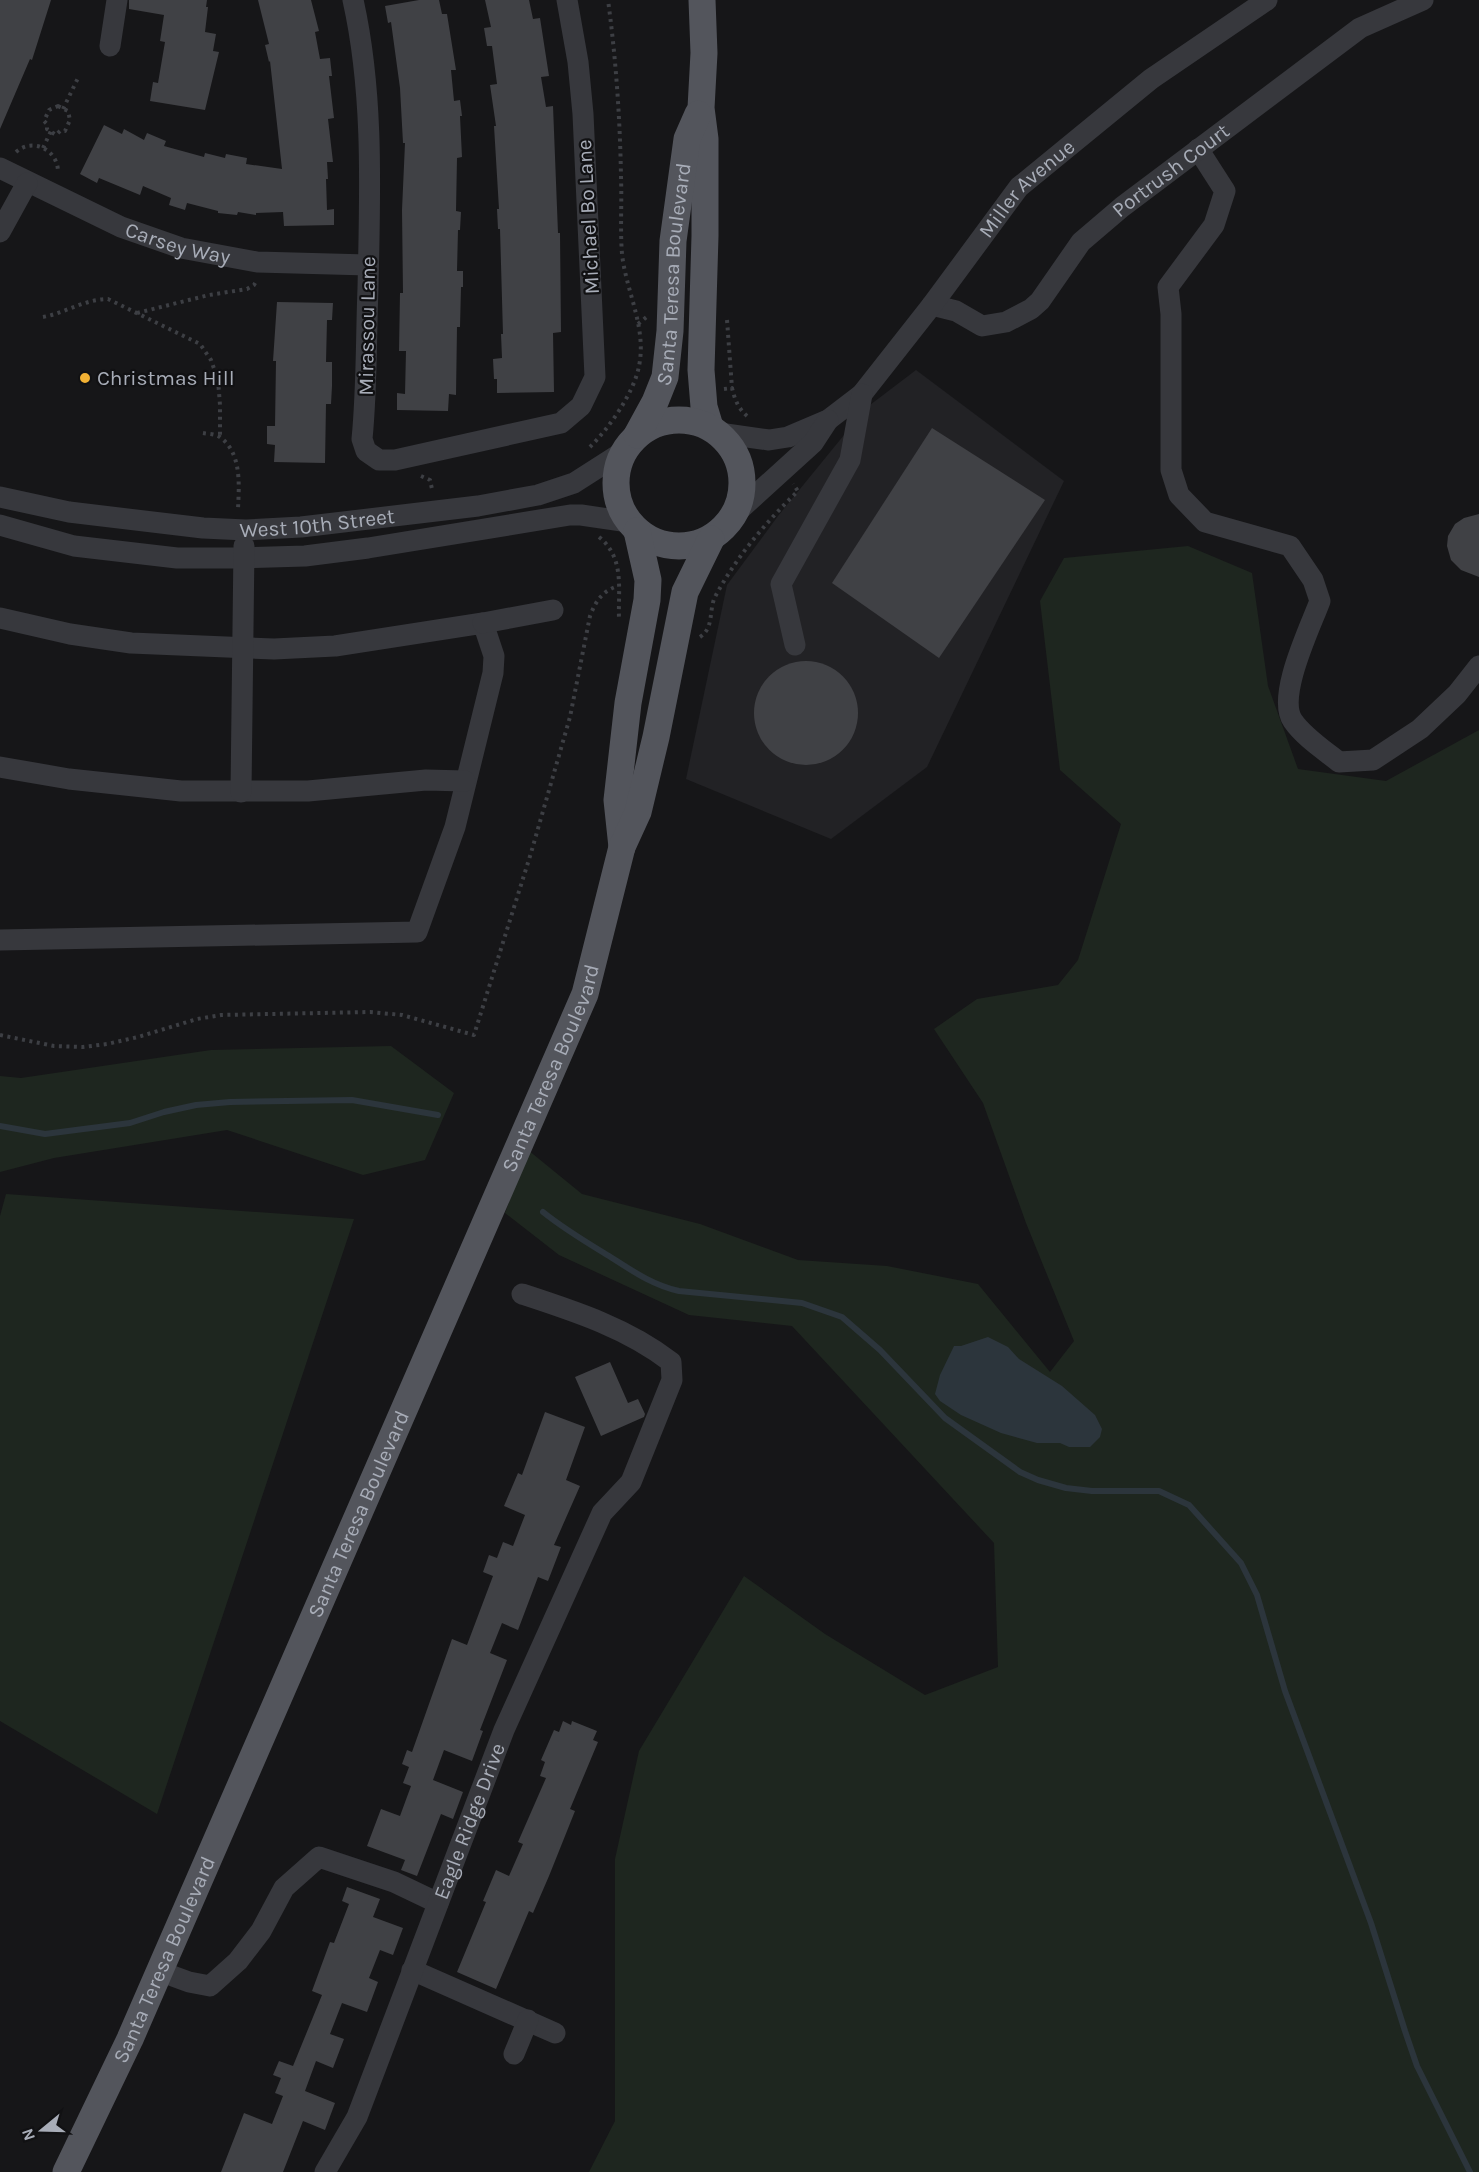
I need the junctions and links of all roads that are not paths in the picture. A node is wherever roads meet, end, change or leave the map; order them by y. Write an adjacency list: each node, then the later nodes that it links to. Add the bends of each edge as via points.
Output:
1 (117, 0): 7 (street)
2 (353, 0): 13 (street, Mirassou Lane, via 367,106)
3 (567, 0): 17 (street, Michael Bo Lane, via 583,114 595,377 581,406)
4 (702, 0): 8 (main road, Santa Teresa Boulevard)
5 (1267, 0): 14 (street, Miller Avenue, via 1150,79 1019,187)
6 (1423, 0): 9 (street, Portrush Court, via 1360,28)
7 (110, 46)
8 (701, 108): 18 (main road, Santa Teresa Boulevard, via 705,139 701,381 704,407); 19 (main road, Santa Teresa Boulevard, via 687,139 675,230 665,377)
9 (1198, 149): 14 (street, Portrush Court, via 1081,243 1031,309 1006,322 982,326 956,311); 32 (street, via 1225,190 1214,225 1168,287 1171,470 1179,495 1205,522 1290,546 1313,580 1320,601 1287,694 1292,720 1339,762 1373,760 1420,729)
10 (0, 168): 11 (street, Carsey Way)
11 (27, 183): 12 (street); 13 (street, Carsey Way, via 121,227 181,248 257,262)
12 (0, 232)
13 (368, 265): 17 (street, Mirassou Lane, via 362,439 366,451 380,459 395,460)
14 (932, 305): 15 (street, Miller Avenue)
15 (862, 394): 16 (street, Miller Avenue); 30 (street, via 850,460 781,584)
16 (828, 420): 18 (street, Miller Avenue, via 788,437 769,440); 21 (street, Miller Avenue, via 813,443)
17 (561, 423)
18 (714, 430): 19 (main road, via 688,420 672,419 657,423); 21 (main road, via 732,446 742,472 743,486)
19 (630, 444): 23 (main road, via 618,469 616,488); 24 (street, West 10th Street, via 574,483 538,495 364,520)
20 (0, 497): 24 (street, West 10th Street, via 69,513)
21 (736, 513): 25 (main road)
22 (0, 525): 26 (street, West 10th Street, via 74,546 177,558)
23 (633, 527): 25 (main road, via 657,543 678,547); 26 (street, West 10th Street, via 570,515 368,548); 36 (main road, Santa Teresa Boulevard, via 648,572 648,590 628,703 617,800)
24 (246, 530): 26 (street)
25 (711, 538): 36 (main road, Santa Teresa Boulevard, via 685,592 645,784 638,812)
26 (242, 558): 31 (street)
27 (553, 610): 29 (street)
28 (0, 618): 31 (street, via 132,643)
29 (483, 623): 31 (street, via 335,646); 34 (street, via 494,656 493,673)
30 (795, 645)
31 (242, 648): 35 (street)
32 (1479, 666)
33 (0, 767): 35 (street, via 141,788)
34 (465, 781): 35 (street, via 441,779 308,791); 37 (street, via 455,827 417,932)
35 (241, 792)
36 (622, 847): 41 (main road, Santa Teresa Boulevard, via 585,994)
37 (0, 940)
38 (522, 1294): 39 (street, Eagle Ridge Drive, via 593,1318 652,1348 670,1362 672,1380 631,1482 602,1513 504,1730)
39 (438, 1903): 40 (street, Eagle Ridge Drive); 41 (street, via 394,1882 319,1857 284,1888 261,1931 238,1961 210,1986)
40 (412, 1970): 42 (street); 46 (street, Eagle Ridge Drive, via 357,2117)
41 (159, 1971): 45 (main road, Santa Teresa Boulevard)
42 (528, 2020): 43 (street); 44 (street)
43 (555, 2032)
44 (514, 2054)
45 (66, 2172)
46 (324, 2172)

